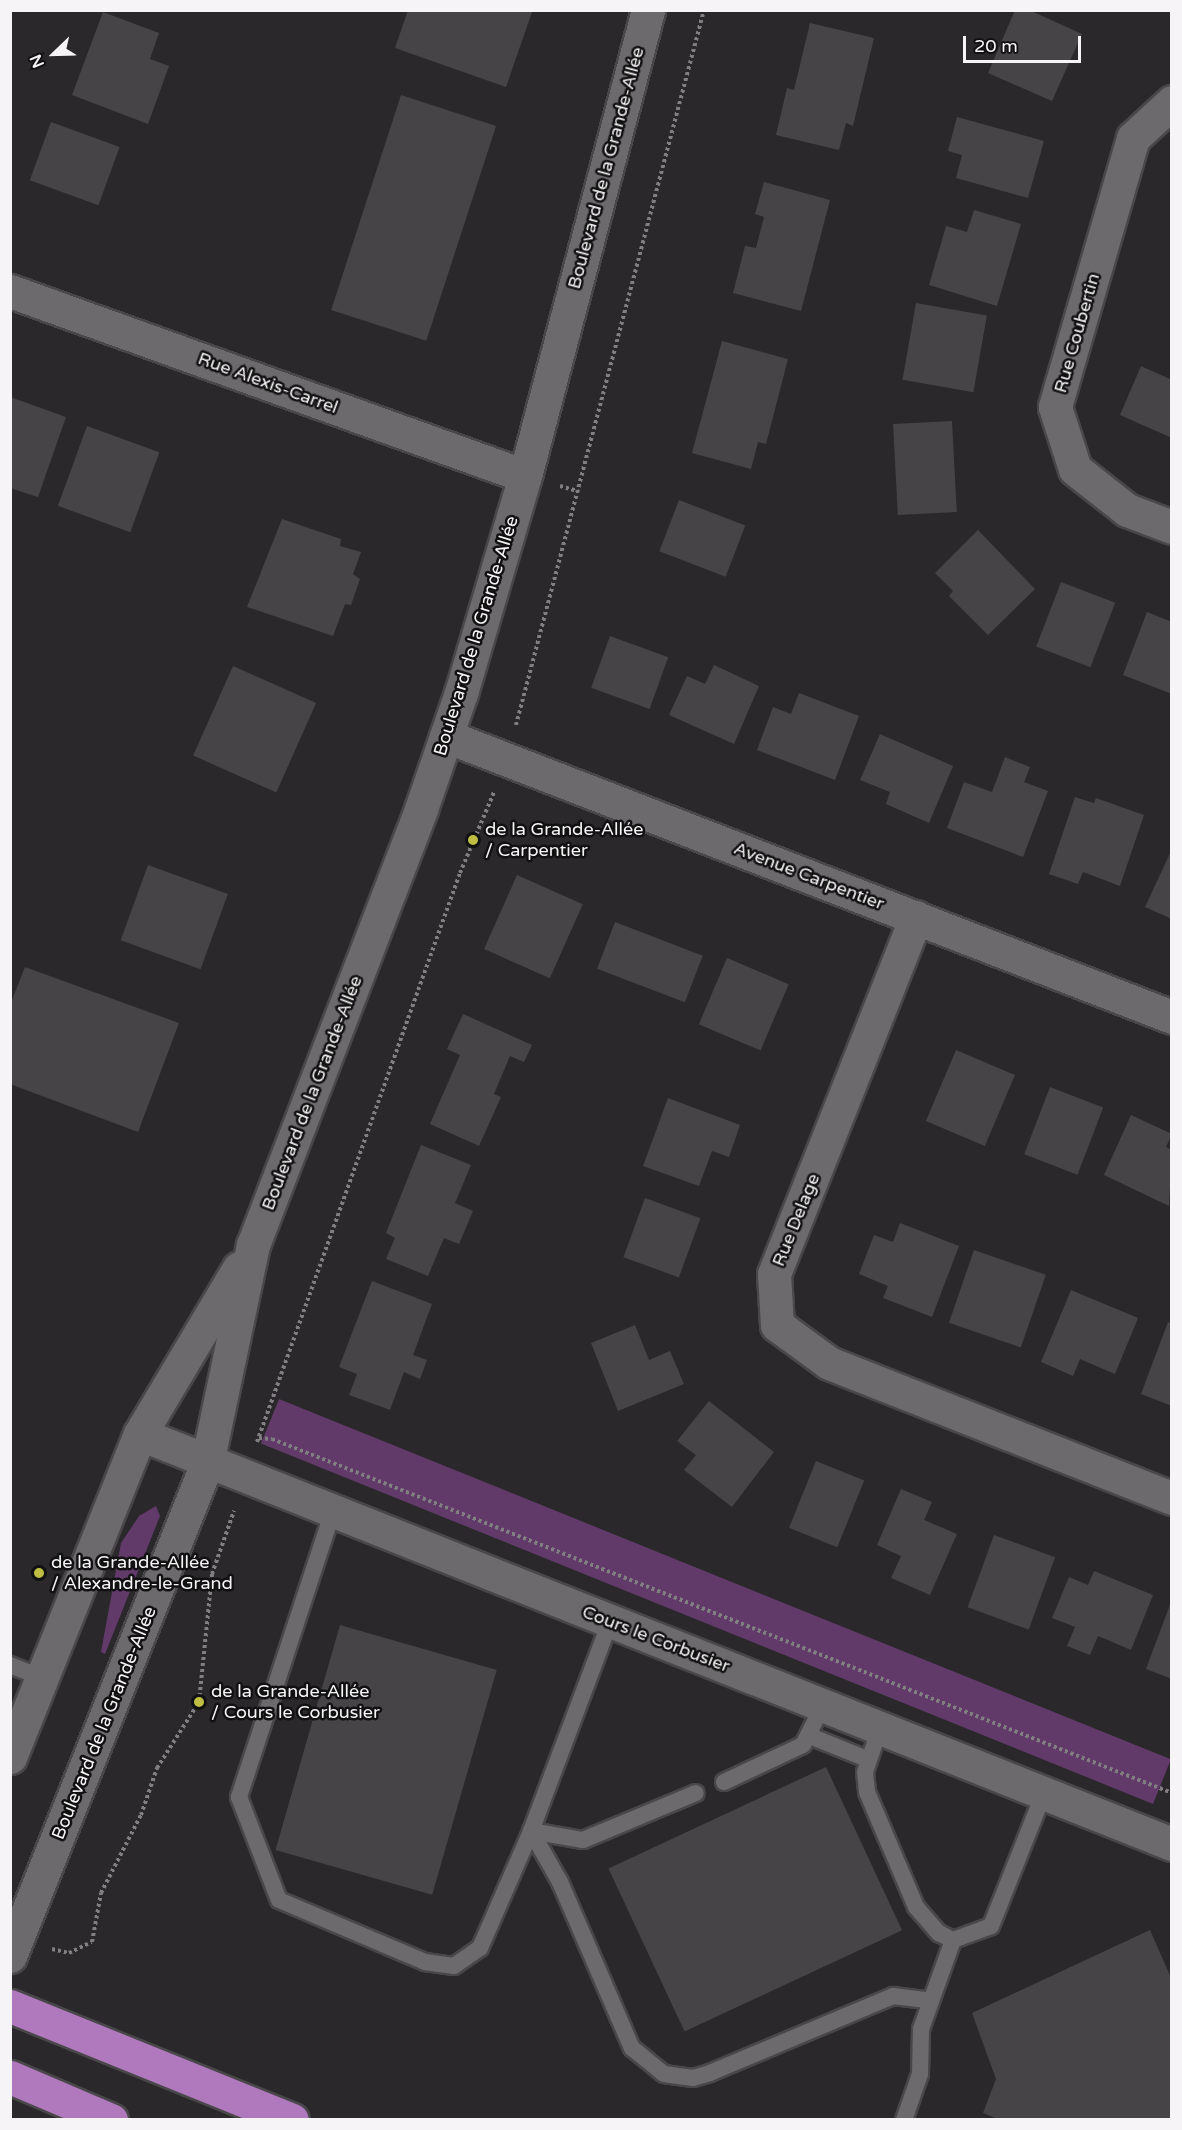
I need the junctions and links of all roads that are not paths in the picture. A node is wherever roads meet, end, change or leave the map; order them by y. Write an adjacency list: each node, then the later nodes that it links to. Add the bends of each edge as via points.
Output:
1 (648, 10): 4 (street, Boulevard de la Grande-Allée)
2 (1172, 102): 5 (street, Rue Coubertin, via 1133,138 1055,407 1075,469 1127,510)
3 (10, 291): 4 (street, Rue Alexis-Carrel)
4 (525, 476): 6 (street, Boulevard de la Grande-Allée)
5 (1172, 527)
6 (446, 736): 7 (street, Avenue Carpentier); 9 (street, Boulevard de la Grande-Allée)
7 (916, 917): 8 (street, Avenue Carpentier); 12 (street, Rue Delage, via 774,1274 777,1325 829,1363)
8 (1172, 1017)
9 (253, 1245): 10 (street, Boulevard de la Grande-Allée); 11 (street, Boulevard de la Grande-Allée)
10 (140, 1434): 11 (street, Cours le Corbusier); 16 (street, Boulevard de la Grande-Allée)
11 (207, 1463): 13 (street, Cours le Corbusier); 28 (street, Boulevard de la Grande-Allée)
12 (1172, 1498)
13 (333, 1514): 14 (street, Cours le Corbusier); 25 (lane, via 239,1797 279,1900 424,1962 454,1966 480,1948)
14 (610, 1622): 17 (street, Cours le Corbusier); 25 (lane)
15 (10, 1665): 16 (lane)
16 (42, 1678): 20 (street, Boulevard de la Grande-Allée)
17 (823, 1705): 18 (street, Cours le Corbusier); 19 (lane)
18 (880, 1728): 21 (lane); 24 (street, Cours le Corbusier)
19 (810, 1736): 21 (lane); 22 (lane, via 789,1754)
20 (10, 1757)
21 (867, 1759): 27 (lane, via 867,1792 916,1908 934,1929)
22 (724, 1782)
23 (696, 1793): 25 (lane, via 583,1840)
24 (1044, 1793): 26 (street, Cours le Corbusier); 27 (lane, via 991,1926)
25 (531, 1831): 29 (lane, via 560,1882 632,2048 664,2074 693,2078 710,2073 893,1996)
26 (1172, 1844)
27 (953, 1940): 29 (lane)
28 (10, 1956)
29 (931, 2001): 34 (lane, via 921,2029 920,2074)
30 (10, 2006): 33 (highway)
31 (10, 2077): 32 (highway)
32 (111, 2120)
33 (292, 2120)
34 (904, 2120)

